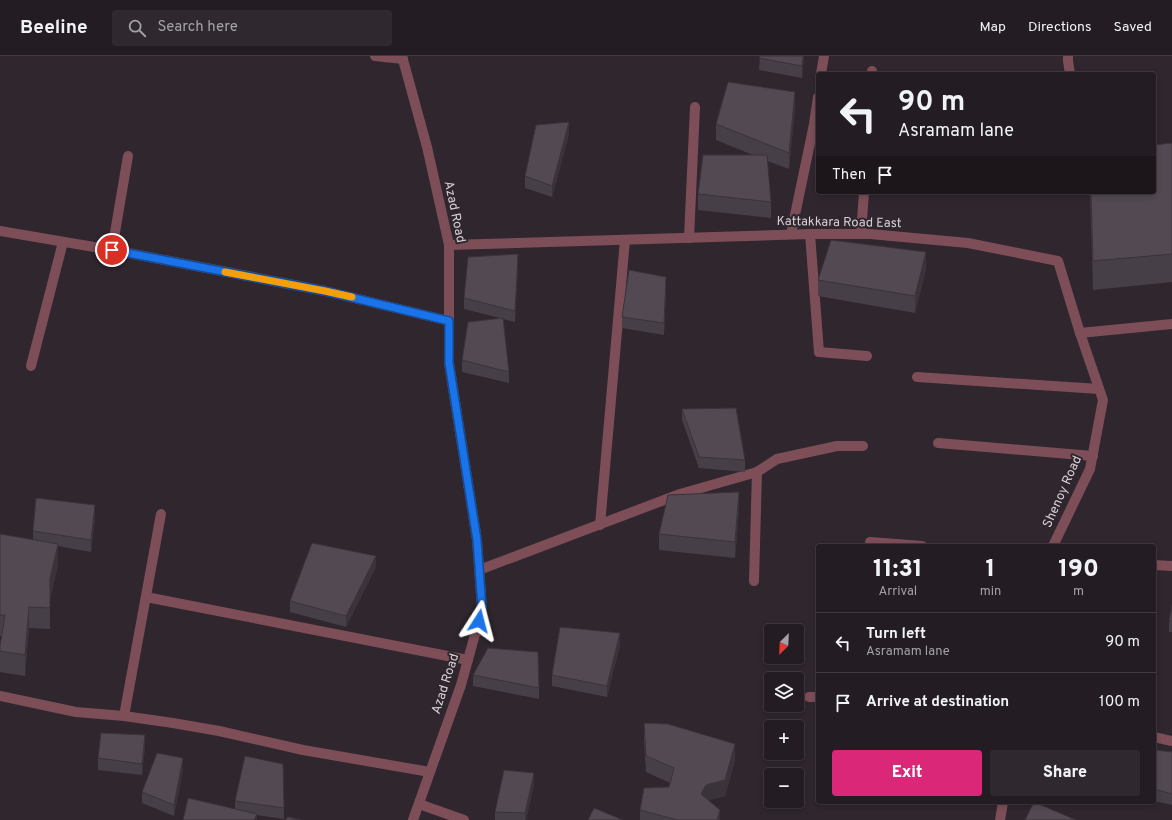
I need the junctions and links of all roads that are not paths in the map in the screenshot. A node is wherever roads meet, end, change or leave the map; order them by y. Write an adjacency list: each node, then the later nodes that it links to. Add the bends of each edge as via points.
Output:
1 (375, 56): 4 (street)
2 (824, 56): 5 (street)
3 (1068, 56): 6 (street)
4 (403, 57): 18 (street, Azad Road)
5 (821, 72)
6 (1070, 72)
7 (694, 107): 15 (street)
8 (816, 110): 12 (street)
9 (128, 156): 19 (street)
10 (864, 194): 14 (street)
11 (0, 231): 17 (street)
12 (791, 234): 13 (street, Kattakkara Road East); 15 (street, Kattakkara Road East)
13 (810, 234): 14 (street, Kattakkara Road East); 23 (street, via 819,352)
14 (861, 234): 22 (street, Kattakkara Road East, via 968,243 1058,260)
15 (689, 238): 16 (street, Kattakkara Road East)
16 (625, 240): 18 (street, Kattakkara Road East); 32 (street)
17 (63, 242): 19 (street); 24 (street)
18 (449, 245): 20 (street, Azad Road)
19 (112, 250): 20 (street, via 325,291)
20 (449, 321): 38 (street, Azad Road, via 449,363 477,540)
21 (1172, 324): 22 (street)
22 (1080, 333): 26 (street, Shenoy Road)
23 (867, 356)
24 (32, 366)
25 (917, 377): 26 (street)
26 (1099, 389): 29 (street, Shenoy Road, via 1103,400)
27 (938, 443): 29 (street)
28 (864, 446): 30 (street, via 837,446 777,459)
29 (1093, 456): 35 (street, Shenoy Road, via 1090,469)
30 (757, 472): 32 (street, via 680,494); 39 (street)
31 (161, 514): 40 (street)
32 (600, 525): 38 (street)
33 (870, 542): 34 (street)
34 (896, 544)
35 (1054, 544)
36 (1156, 565): 37 (street)
37 (1172, 566)
38 (479, 570): 41 (street, Azad Road, via 482,608)
39 (754, 581)
40 (146, 597): 41 (street); 43 (street)
41 (468, 660): 46 (street, Azad Road)
42 (0, 696): 43 (street, via 76,712)
43 (124, 716): 46 (street)
44 (1156, 737): 45 (street)
45 (1172, 741)
46 (430, 772): 47 (street, Azad Road)
47 (419, 804): 49 (street, Azad Road); 50 (street)
48 (1003, 804): 51 (street)
49 (413, 820)
50 (464, 820)
51 (1000, 820)

